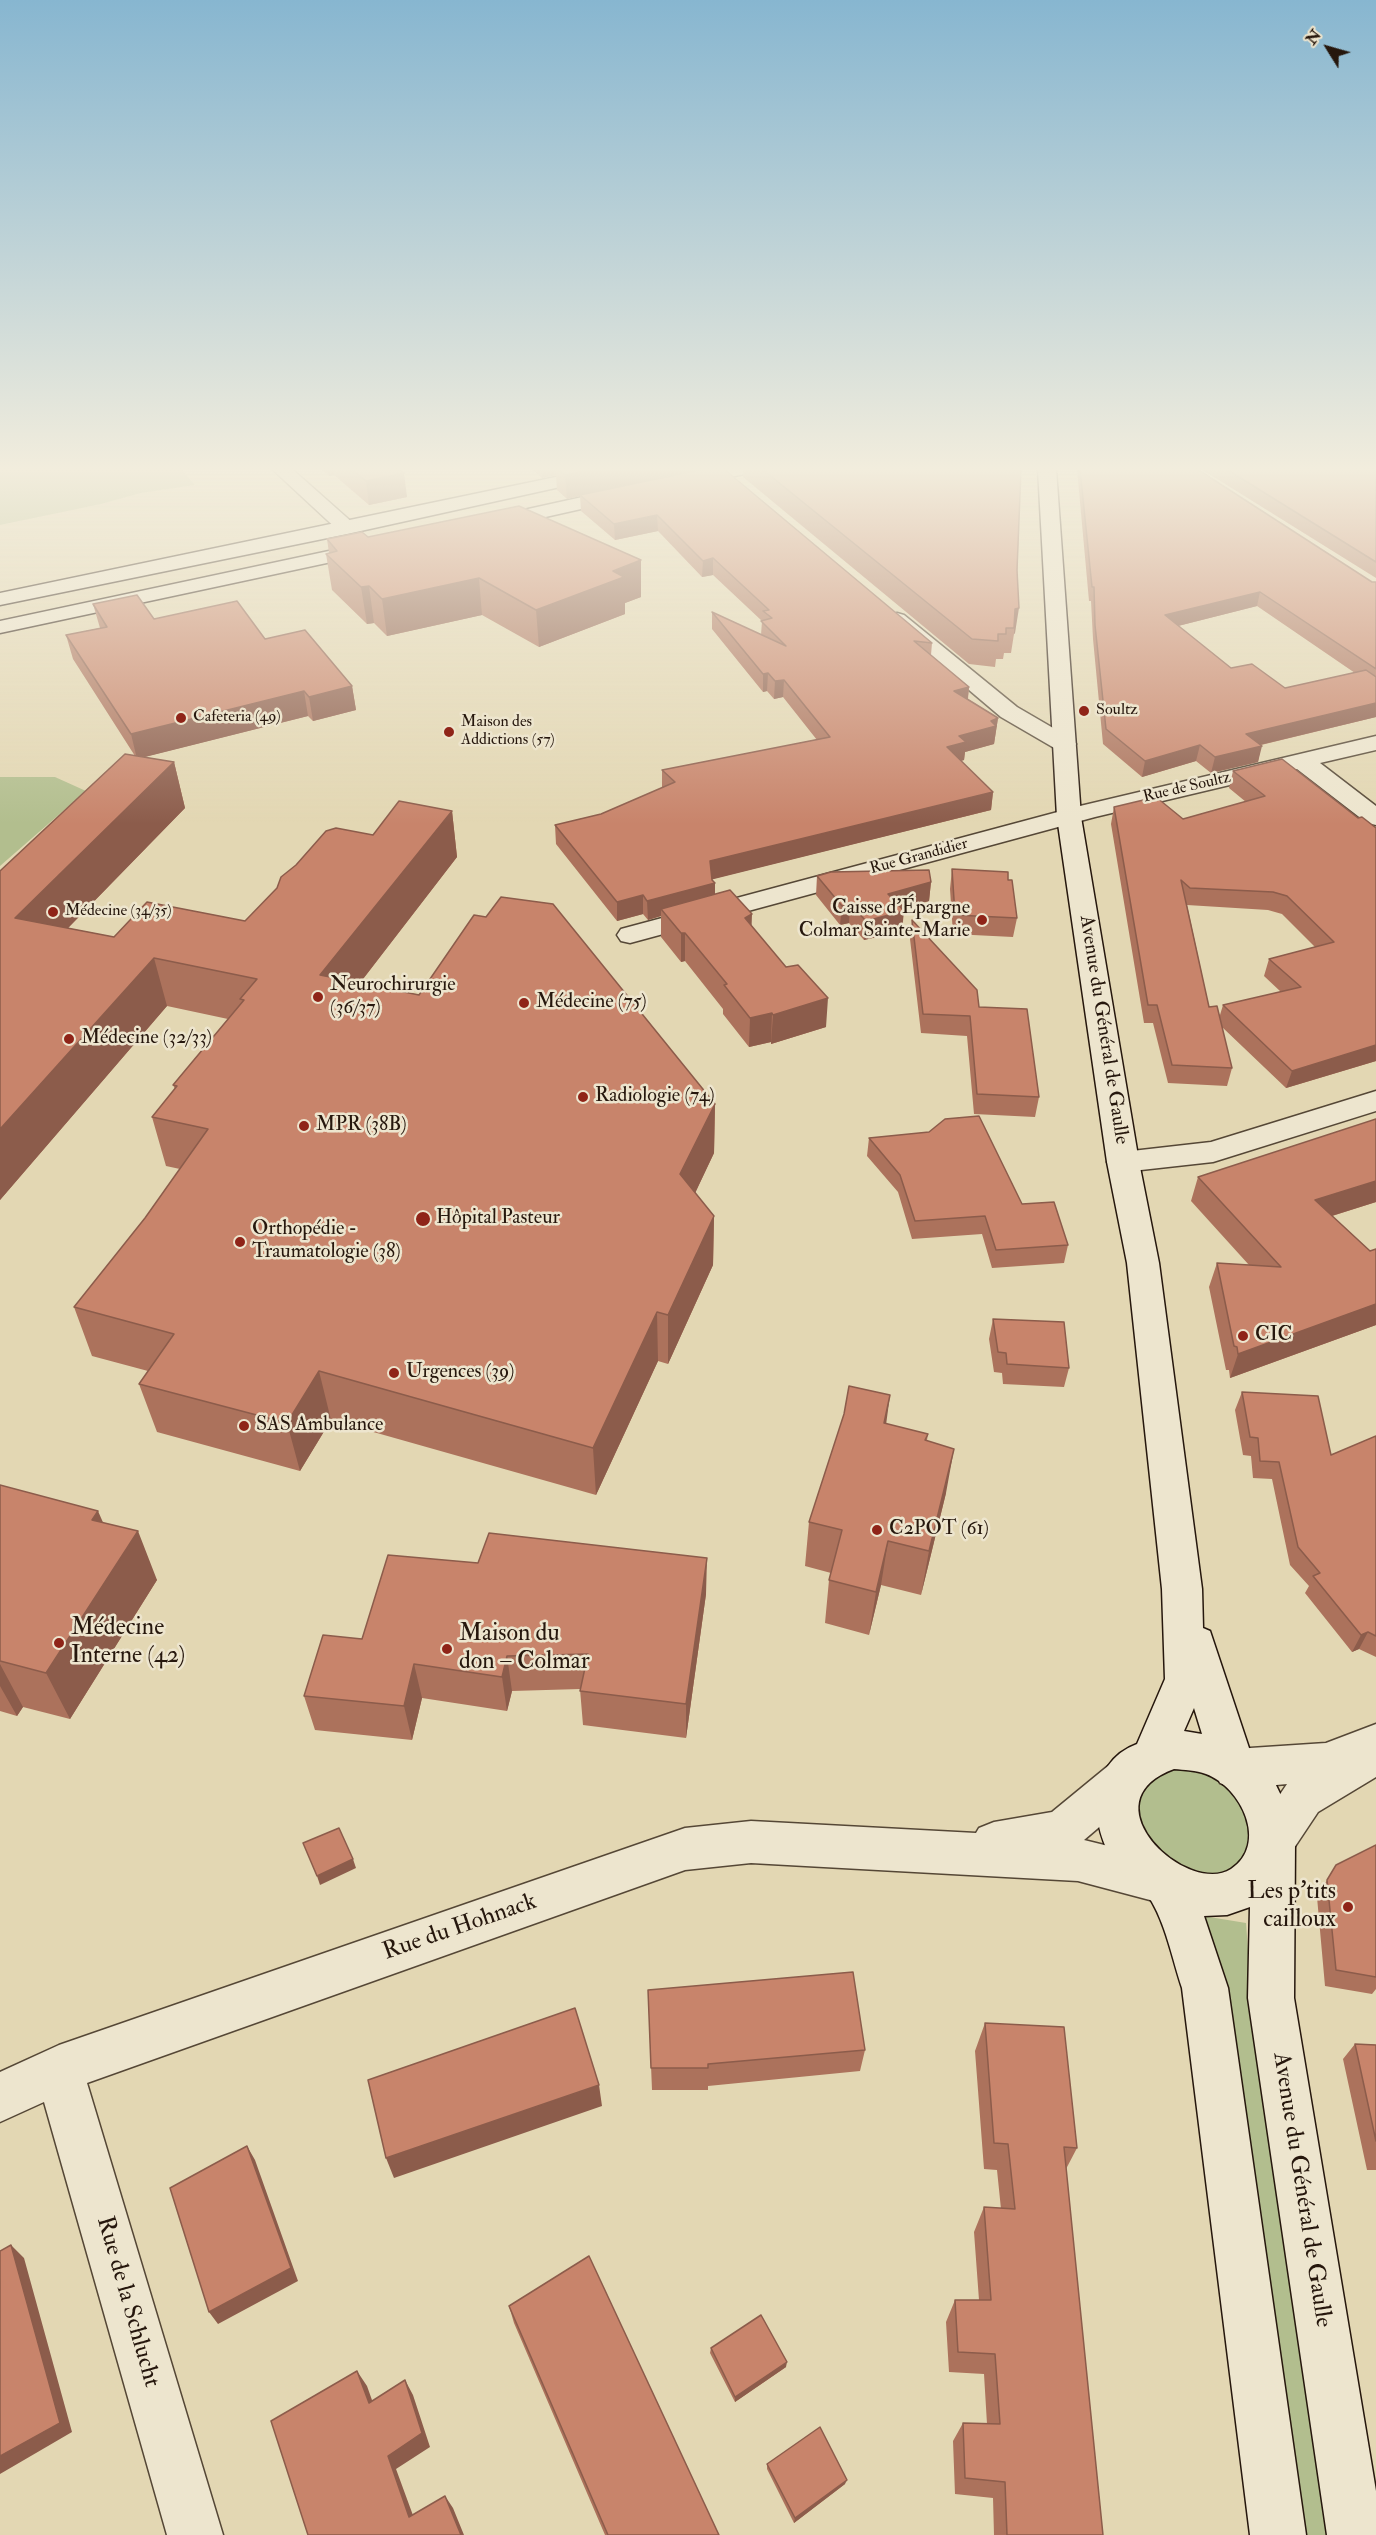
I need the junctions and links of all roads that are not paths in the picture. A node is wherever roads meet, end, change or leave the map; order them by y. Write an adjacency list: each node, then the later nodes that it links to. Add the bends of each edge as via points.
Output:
1 (57, 587): 4 (main road)
2 (188, 587): 6 (main road)
3 (1054, 587): 8 (main road, Avenue du Général de Gaulle)
4 (0, 599)
5 (880, 605): 8 (main road, via 1009,712)
6 (0, 627)
7 (1376, 743): 9 (main road, Rue de Soultz)
8 (1064, 744): 10 (main road, Avenue du Général de Gaulle)
9 (1302, 761): 10 (main road, Rue de Soultz); 11 (main road)
10 (1069, 817): 12 (main road, Rue Grandidier); 14 (main road, Avenue du Général de Gaulle)
11 (1376, 818)
12 (630, 935)
13 (1376, 1101): 14 (main road, via 1213,1152)
14 (1123, 1162): 15 (main road, Avenue du Général de Gaulle, via 1143,1263)
15 (1182, 1589): 18 (main road, Avenue du Général de Gaulle, via 1185,1679); 19 (main road, Avenue du Général de Gaulle, via 1204,1677)
16 (1376, 1743): 19 (main road, via 1326,1762)
17 (1376, 1753): 20 (main road, via 1303,1798)
18 (1139, 1767): 19 (main road, via 1174,1750 1215,1757); 21 (main road, Rue du Hohnack, via 1062,1831); 22 (main road, via 1117,1801 1118,1823 1128,1846 1144,1867)
19 (1235, 1769): 20 (main road, via 1264,1802)
20 (1273, 1842): 22 (main road, via 1258,1877 1239,1889 1216,1895 1190,1892); 27 (main road, Avenue du Général de Gaulle, via 1271,1998)
21 (936, 1854): 22 (main road, Rue du Hohnack, via 1078,1860); 23 (main road, Rue du Hohnack, via 751,1842 684,1848)
22 (1165, 1882): 26 (main road, via 1184,1922 1205,1988)
23 (60, 2068): 24 (main road, Rue du Hohnack); 25 (main road, Rue de la Schlucht)
24 (0, 2098)
25 (195, 2535)
26 (1278, 2535)
27 (1354, 2535)

